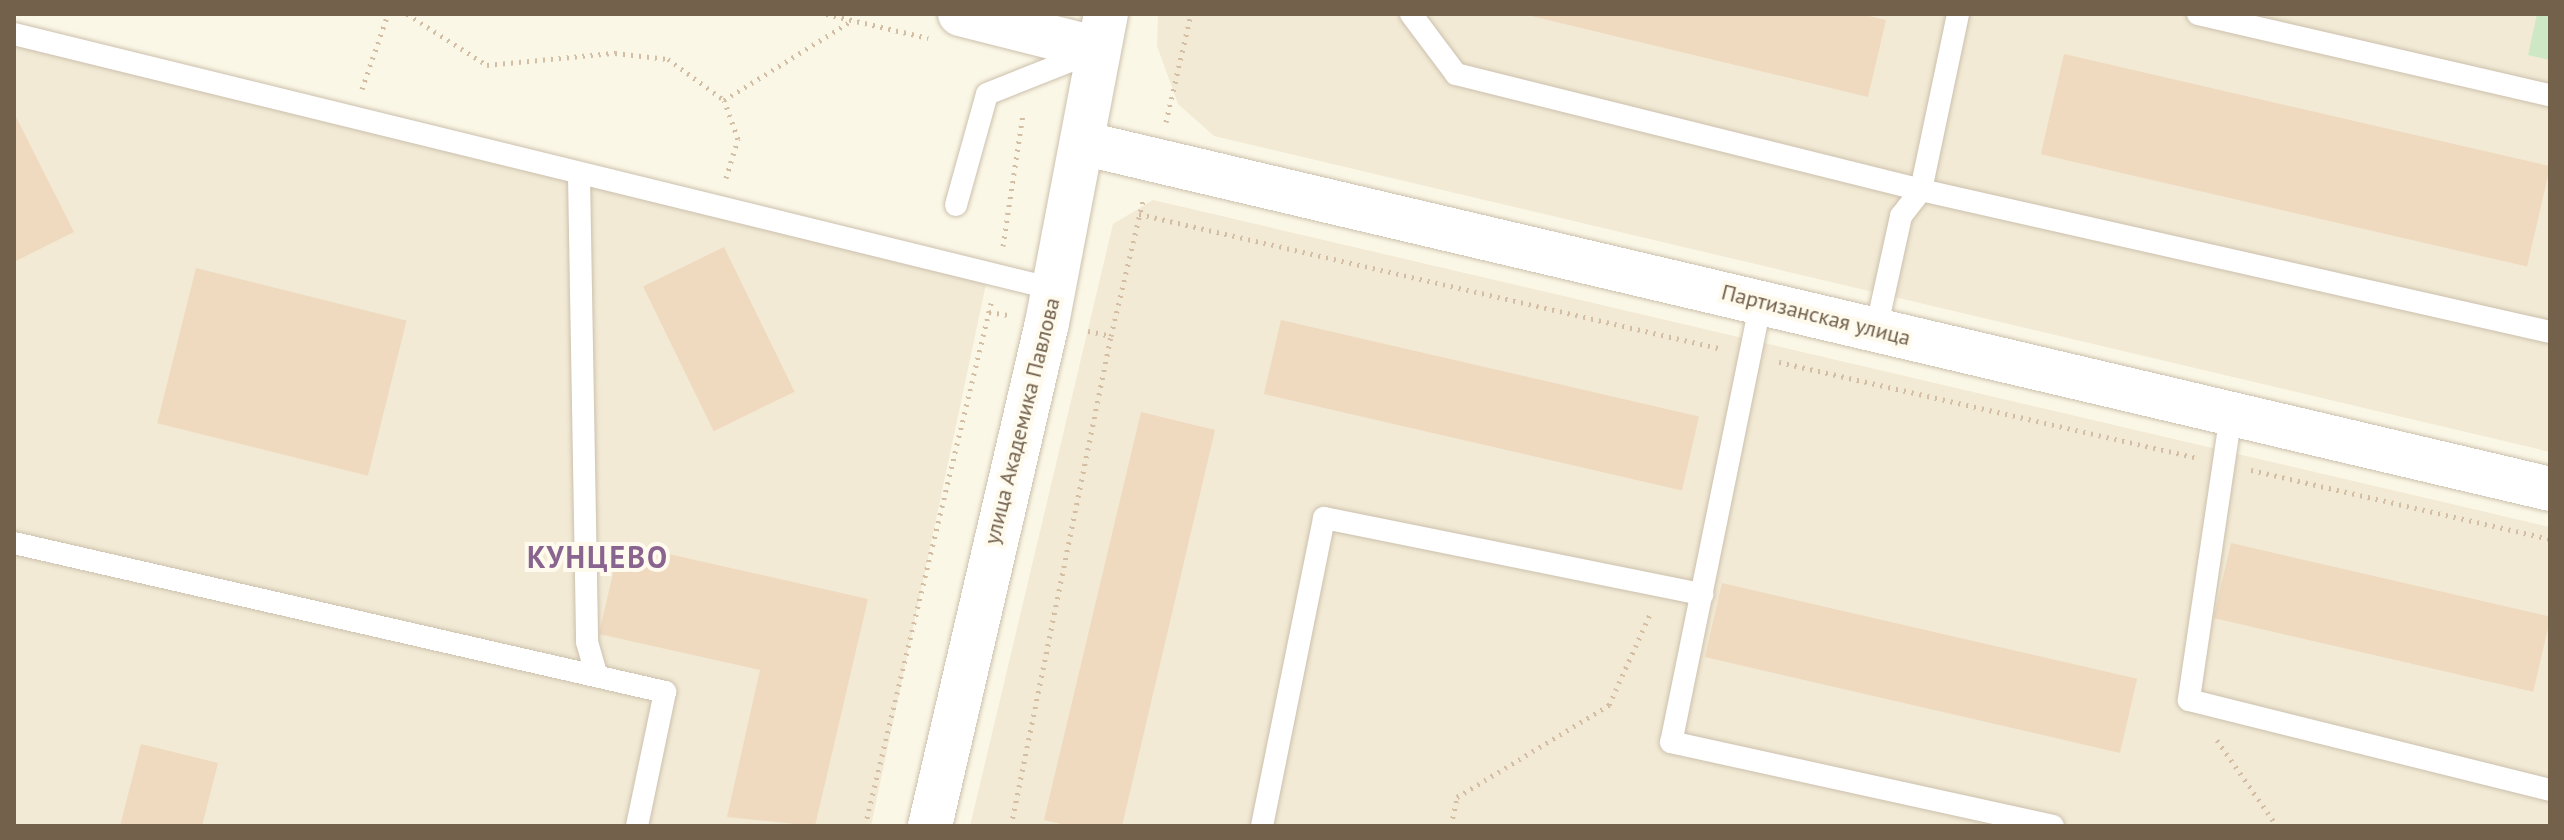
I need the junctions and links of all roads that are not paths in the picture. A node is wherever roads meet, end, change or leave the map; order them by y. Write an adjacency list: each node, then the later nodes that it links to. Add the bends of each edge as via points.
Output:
1 (960, 14): 5 (street)
2 (1411, 14): 10 (lane, via 1456,74)
3 (1958, 14): 10 (lane)
4 (2198, 14): 7 (lane)
5 (1102, 32): 8 (street, улица Академика Павлова); 11 (lane, via 987,94)
6 (14, 34): 9 (lane)
7 (2550, 95)
8 (1082, 143): 12 (street, Партизанская улица); 13 (street, улица Академика Павлова)
9 (579, 176): 13 (lane, via 998,278); 20 (lane, via 587,642)
10 (1921, 190): 14 (lane, via 1901,216); 15 (lane)
11 (956, 205)
12 (1761, 301): 14 (street, Партизанская улица); 19 (lane)
13 (1050, 306): 23 (street, улица Академика Павлова)
14 (1876, 330): 16 (street, Партизанская улица)
15 (2550, 332)
16 (2231, 414): 17 (street, Партизанская улица); 21 (lane, via 2189,700)
17 (2550, 489)
18 (14, 543): 20 (lane)
19 (1702, 594): 24 (lane, via 1324,518); 25 (lane, via 1671,742)
20 (597, 676): 22 (lane, via 665,692)
21 (2550, 790)
22 (637, 826)
23 (930, 826)
24 (1262, 826)
25 (2053, 826)

